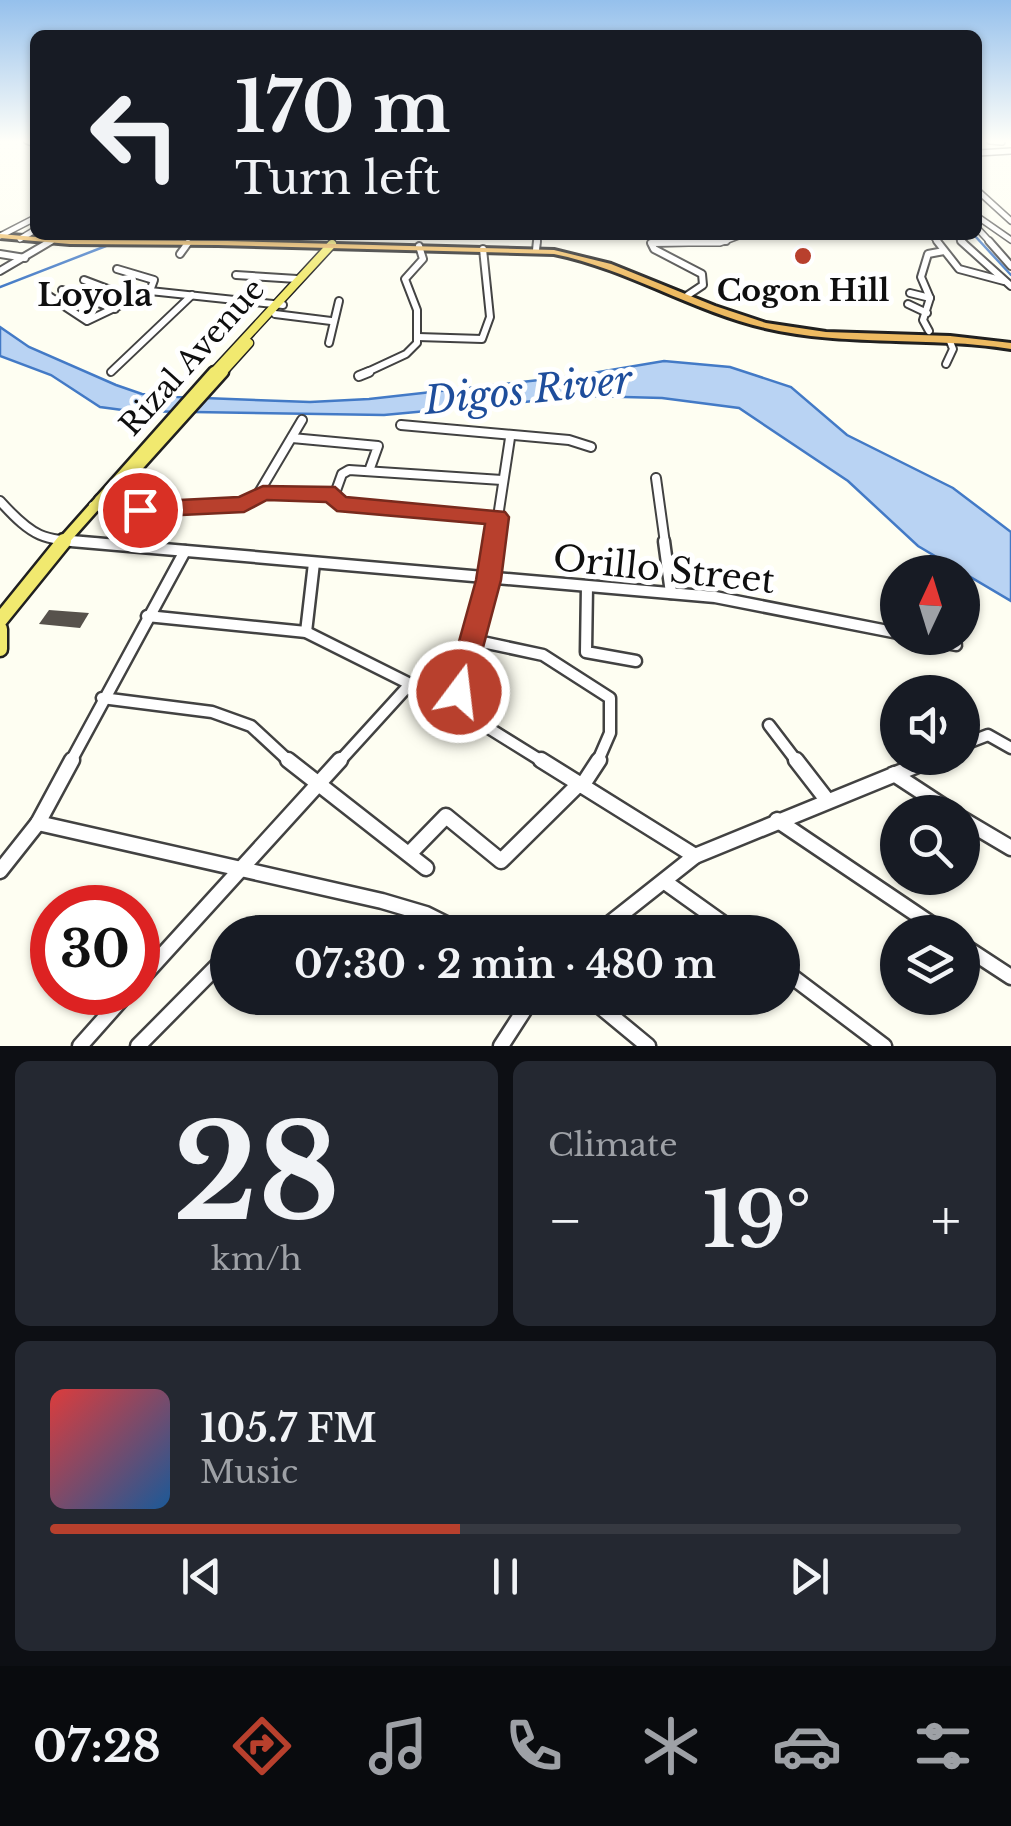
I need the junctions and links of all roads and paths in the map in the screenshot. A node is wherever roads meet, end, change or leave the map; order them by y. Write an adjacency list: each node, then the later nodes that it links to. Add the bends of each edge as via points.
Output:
1 (982, 195): 4 (street)
2 (982, 220): 16 (street)
3 (30, 221): 6 (street)
4 (1011, 221)
5 (30, 233): 8 (street)
6 (0, 236): 8 (highway)
7 (983, 236): 30 (street)
8 (20, 238): 9 (highway)
9 (30, 239)
10 (36, 240): 17 (highway)
11 (79, 240): 18 (street)
12 (537, 240): 24 (street)
13 (724, 240): 21 (street)
14 (936, 240): 25 (street)
15 (961, 240): 37 (street)
16 (1011, 240)
17 (51, 242): 18 (highway); 29 (street)
18 (76, 242): 19 (highway)
19 (188, 244): 20 (highway); 28 (street)
20 (332, 244): 22 (highway); 36 (main road, Rizal Avenue); 49 (main road, Rizal Avenue)
21 (710, 244): 26 (street); 31 (street, via 650,244)
22 (419, 248): 23 (highway); 54 (street, via 423,259 405,278)
23 (482, 248): 24 (highway); 54 (street, via 490,317 482,339)
24 (536, 250): 42 (highway, via 589,259)
25 (944, 251): 37 (street, via 959,269); 44 (street, via 928,254 920,277)
26 (714, 252)
27 (0, 254): 29 (street)
28 (180, 254)
29 (28, 259): 33 (street)
30 (1011, 266)
31 (693, 269): 35 (street)
32 (116, 270): 39 (street, via 154,280)
33 (0, 271)
34 (236, 275): 36 (street)
35 (702, 276): 42 (street, via 703,285)
36 (297, 279): 49 (main road, Rizal Avenue)
37 (1009, 281)
38 (62, 290): 43 (street); 45 (street, via 87,279); 50 (street)
39 (150, 291): 41 (street); 45 (street)
40 (910, 294): 44 (street)
41 (193, 295): 49 (street); 59 (street)
42 (688, 295): 46 (highway)
43 (46, 297): 50 (street, via 86,321)
44 (930, 298): 51 (street)
45 (134, 299): 50 (street)
46 (700, 300): 53 (highway, via 796,324); 55 (highway, via 792,330)
47 (340, 301): 52 (street)
48 (908, 304): 51 (street)
49 (277, 308): 52 (street); 72 (main road, Rizal Avenue, via 116,490)
50 (115, 309)
51 (927, 313): 53 (street)
52 (332, 321): 57 (street)
53 (929, 331): 56 (highway)
54 (418, 337): 60 (street, via 406,354)
55 (949, 339): 56 (highway); 58 (street, via 954,350)
56 (1011, 342)
57 (329, 343)
58 (946, 364)
59 (111, 372)
60 (359, 376)
61 (302, 420): 63 (street)
62 (401, 424): 64 (street)
63 (292, 438): 66 (street, via 378,446); 69 (street)
64 (510, 438): 65 (street); 68 (street)
65 (591, 446)
66 (369, 471): 68 (street); 70 (street, via 343,472)
67 (656, 478): 79 (street)
68 (502, 480): 73 (street)
69 (263, 493): 70 (street); 72 (street, via 254,502 226,507)
70 (335, 494): 73 (street, via 337,503)
71 (0, 501): 74 (street, Orillo Street, via 28,532)
72 (95, 504): 74 (main road, Rizal Avenue)
73 (497, 517): 77 (street)
74 (64, 540): 75 (street, Orillo Street); 81 (main road, Rizal Avenue)
75 (185, 551): 76 (street, Orillo Street); 80 (street)
76 (314, 563): 77 (street, Orillo Street); 84 (street)
77 (489, 580): 78 (street, Orillo Street); 85 (street)
78 (588, 586): 79 (street, Orillo Street); 87 (street, via 586,652)
79 (671, 593): 83 (street, Orillo Street)
80 (147, 616): 84 (street); 89 (street)
81 (0, 620)
82 (0, 629): 86 (main road)
83 (880, 630)
84 (306, 632): 88 (street)
85 (473, 640): 90 (street); 96 (street, via 543,655 610,698 605,749)
86 (0, 649)
87 (636, 662)
88 (410, 684): 90 (street); 97 (street)
89 (102, 698): 97 (street, via 231,717 251,726); 101 (street)
90 (450, 704): 96 (street)
91 (769, 724): 99 (street)
92 (980, 738): 93 (street, via 988,735)
93 (1011, 748)
94 (891, 775): 99 (street)
95 (896, 775): 98 (street)
96 (580, 785): 104 (street, via 501,861 446,816); 105 (street)
97 (317, 787): 104 (street); 107 (street)
98 (926, 795)
99 (827, 800): 100 (street)
100 (777, 820): 105 (street); 113 (street)
101 (38, 824): 107 (street); 108 (street)
102 (980, 830): 103 (street)
103 (1011, 848)
104 (409, 854): 106 (street)
105 (694, 856): 109 (street)
106 (426, 868)
107 (239, 869): 110 (street); 114 (street)
108 (0, 871)
109 (666, 882): 111 (street); 112 (street)
110 (425, 915)
111 (622, 915)
112 (712, 915)
113 (918, 915)
114 (160, 957)
115 (980, 957): 117 (street)
116 (210, 973): 123 (street)
117 (1011, 977)
118 (800, 983): 126 (street)
119 (108, 1015): 122 (street)
120 (521, 1015): 124 (street)
121 (611, 1015): 125 (street)
122 (80, 1046)
123 (138, 1046)
124 (500, 1046)
125 (648, 1046)
126 (884, 1046)

